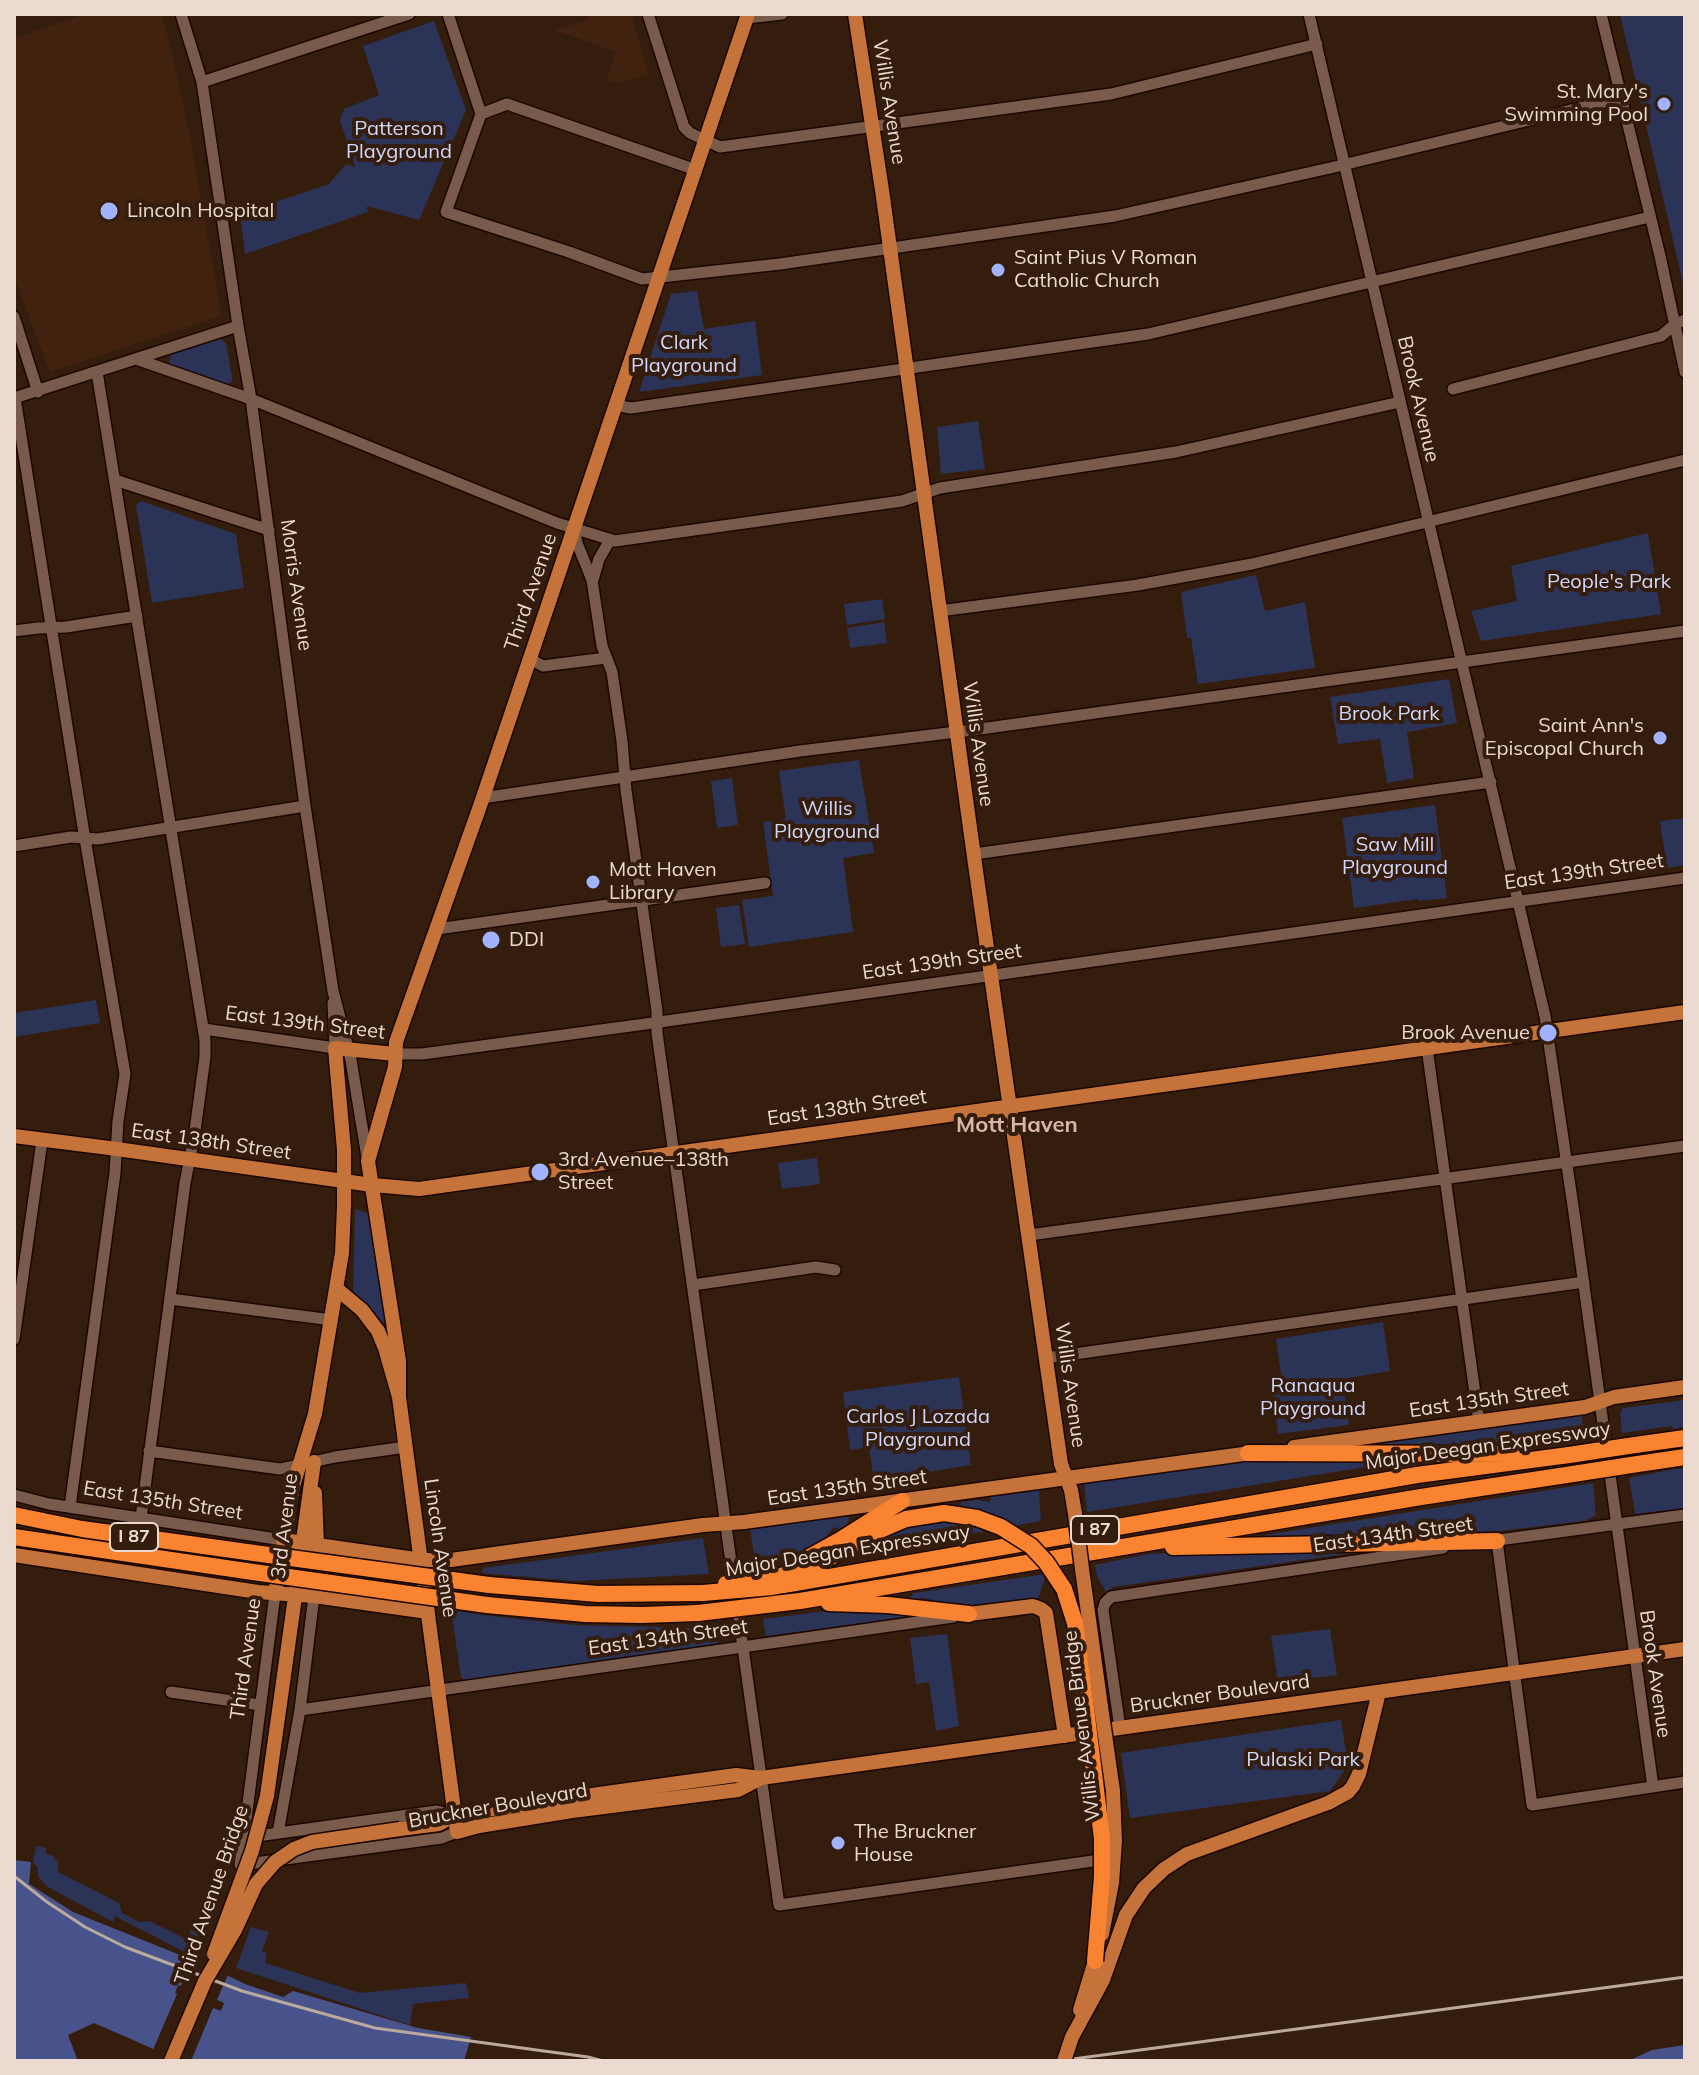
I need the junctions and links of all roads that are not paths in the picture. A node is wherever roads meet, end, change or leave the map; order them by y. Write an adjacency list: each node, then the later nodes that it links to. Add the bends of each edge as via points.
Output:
1 (181, 14): 11 (street, Morris Avenue)
2 (409, 14): 11 (street)
3 (448, 14): 13 (street)
4 (648, 14): 15 (street, via 684,127)
5 (782, 14): 9 (street)
6 (855, 14): 14 (main road, Willis Avenue)
7 (1309, 14): 10 (street, Brook Avenue)
8 (1601, 14): 12 (street)
9 (748, 16): 15 (main road, Third Avenue)
10 (1317, 44): 14 (street, via 1111,94); 16 (street, Brook Avenue)
11 (202, 82): 24 (street, Morris Avenue)
12 (1621, 98): 16 (street); 18 (street)
13 (481, 114): 17 (street, via 507,104); 20 (street, via 446,212 642,279)
14 (872, 127): 15 (street, via 720,147); 19 (main road, Willis Avenue)
15 (706, 141): 17 (main road, Third Avenue)
16 (1345, 164): 19 (street, via 1115,216); 21 (street, Brook Avenue)
17 (696, 170): 20 (main road, Third Avenue)
18 (1650, 217): 21 (street); 23 (street)
19 (889, 248): 20 (street); 26 (main road, Willis Avenue)
20 (660, 277): 34 (main road, Third Avenue)
21 (1372, 283): 26 (street, via 1148,334); 33 (street, Brook Avenue)
22 (14, 317): 30 (street)
23 (1680, 322): 28 (street); 29 (street, via 1661,336)
24 (238, 326): 25 (street); 32 (street, Morris Avenue)
25 (136, 359): 27 (street); 32 (street)
26 (906, 369): 34 (street, via 631,408); 37 (main road, Willis Avenue)
27 (97, 372): 30 (street); 36 (street)
28 (1685, 372)
29 (1453, 389)
30 (38, 392): 31 (street)
31 (14, 398): 45 (street)
32 (251, 399): 39 (street); 40 (street, Morris Avenue)
33 (1400, 402): 37 (street, via 1176,452); 38 (street, Brook Avenue)
34 (615, 405): 39 (main road, Third Avenue)
35 (1685, 460): 38 (street)
36 (115, 480): 40 (street); 44 (street)
37 (923, 494): 41 (street); 43 (main road, Willis Avenue)
38 (1429, 521): 43 (street, via 1195,575); 50 (street, Brook Avenue)
39 (574, 528): 41 (street); 42 (street); 49 (main road, Third Avenue)
40 (269, 530): 55 (street, Morris Avenue)
41 (610, 540): 42 (street)
42 (592, 580): 48 (street)
43 (939, 611): 51 (main road, Willis Avenue)
44 (137, 616): 45 (street); 56 (street)
45 (52, 628): 46 (street); 57 (street)
46 (14, 631)
47 (1685, 631): 50 (street)
48 (606, 658): 49 (street, via 543,666); 52 (street)
49 (530, 659): 54 (main road, Third Avenue)
50 (1462, 662): 51 (street); 53 (street, Brook Avenue)
51 (957, 732): 52 (street); 59 (main road, Willis Avenue)
52 (626, 777): 54 (street); 62 (street)
53 (1491, 782): 59 (street); 63 (street, Brook Avenue)
54 (482, 798): 64 (main road, Third Avenue)
55 (305, 806): 56 (street); 71 (street, Morris Avenue)
56 (171, 827): 57 (street); 68 (street)
57 (85, 838): 58 (street); 77 (street, via 125,1074)
58 (14, 846)
59 (974, 854): 65 (main road, Willis Avenue)
60 (1685, 878): 63 (street, East 139th Street)
61 (765, 883): 62 (street)
62 (642, 900): 64 (street); 67 (street)
63 (1519, 901): 65 (street, East 139th Street); 69 (street, Brook Avenue)
64 (437, 929): 72 (main road, Third Avenue)
65 (991, 975): 67 (street, East 139th Street); 73 (main road, Willis Avenue)
66 (1685, 1012): 69 (main road, East 138th Street)
67 (657, 1022): 72 (street, East 139th Street); 78 (street)
68 (204, 1029): 71 (street, East 139th Street); 79 (street)
69 (1548, 1031): 70 (main road, East 138th Street); 81 (street, Brook Avenue)
70 (1427, 1048): 73 (main road, East 138th Street); 82 (street)
71 (342, 1049): 72 (main road, East 139th Street); 80 (street); 83 (main road)
72 (395, 1054): 80 (main road, Third Avenue)
73 (1010, 1106): 78 (main road, East 138th Street); 85 (main road, Willis Avenue)
74 (14, 1136): 75 (main road, East 138th Street)
75 (42, 1141): 77 (main road, East 138th Street); 93 (street)
76 (1685, 1146): 81 (street)
77 (117, 1149): 79 (main road, East 138th Street); 109 (street)
78 (674, 1152): 84 (main road, East 138th Street, via 430,1188); 88 (street)
79 (190, 1159): 83 (main road, East 138th Street); 90 (street)
80 (368, 1161): 84 (main road, Third Avenue)
81 (1567, 1163): 82 (street); 87 (street, Brook Avenue)
82 (1445, 1179): 85 (street); 91 (street)
83 (344, 1180): 84 (main road, East 138th Street); 89 (main road, Third Avenue)
84 (372, 1185): 96 (main road, Third Avenue, via 399,1361)
85 (1029, 1235): 94 (main road, Willis Avenue)
86 (835, 1270): 88 (street, via 816,1267)
87 (1584, 1282): 91 (street); 97 (street, Brook Avenue)
88 (693, 1285): 113 (street)
89 (337, 1289): 92 (main road, Third Avenue); 96 (main road, Lincoln Avenue, via 378,1331)
90 (170, 1299): 92 (street); 101 (street)
91 (1462, 1300): 94 (street); 98 (street)
92 (332, 1320): 105 (main road, Third Avenue)
93 (14, 1339)
94 (1046, 1358): 106 (main road, Willis Avenue)
95 (1685, 1387): 97 (main road, East 135th Street)
96 (399, 1397): 100 (main road, Lincoln Avenue)
97 (1600, 1402): 98 (main road, East 135th Street); 114 (street, Brook Avenue)
98 (1479, 1422): 102 (main road, East 135th Street)
99 (1685, 1438): 103 (highway, Major Deegan Expressway / I 87, bridge)
100 (406, 1447): 105 (street); 121 (main road, Lincoln Avenue)
101 (149, 1451): 105 (street, via 280,1469); 112 (street)
102 (1248, 1453): 103 (highway); 106 (main road, East 135th Street)
103 (1569, 1455): 122 (highway, Major Deegan Expressway / I 87)
104 (1679, 1459): 119 (highway, Major Deegan Expressway / I 87, bridge)
105 (307, 1464): 116 (main road, Third Avenue, via 293,1486); 118 (main road, 3rd Avenue)
106 (1066, 1478): 108 (main road, East 135th Street); 138 (main road, Willis Avenue Bridge, bridge, via 1082,1569)
107 (14, 1495): 109 (street, East 135th Street)
108 (902, 1501): 113 (main road, East 135th Street); 122 (highway)
109 (70, 1507): 112 (street, East 135th Street)
110 (14, 1515): 123 (highway, Major Deegan Expressway / I 87, bridge, via 489,1585 598,1594)
111 (1685, 1515): 114 (street, East 134th Street)
112 (141, 1518): 116 (street, East 135th Street)
113 (725, 1523): 121 (main road, East 135th Street); 130 (street)
114 (1616, 1525): 117 (street, East 134th Street); 132 (street, Brook Avenue)
115 (16, 1537): 127 (highway, Major Deegan Expressway / I 87, bridge, via 547,1612 698,1613)
116 (283, 1540): 118 (main road, East 135th Street); 124 (main road, Third Avenue)
117 (1497, 1541): 119 (highway); 133 (street); 140 (street, East 134th Street, via 1115,1595 1103,1610)
118 (310, 1544): 121 (main road, East 135th Street); 125 (main road, 3rd Avenue); 126 (main road)
119 (1112, 1548): 127 (highway, Major Deegan Expressway / I 87)
120 (14, 1555): 124 (main road)
121 (422, 1560): 128 (main road, Lincoln Avenue)
122 (771, 1579): 123 (highway, Major Deegan Expressway / I 87, bridge); 123 (highway, bridge); 138 (highway, bridge, via 819,1564 906,1519 944,1513 1001,1527 1031,1546 1064,1589)
123 (703, 1591)
124 (275, 1594): 125 (main road); 137 (street, Third Avenue)
125 (296, 1595): 126 (main road); 152 (main road, Third Avenue Bridge, bridge, via 267,1796)
126 (314, 1596): 128 (main road); 139 (street)
127 (800, 1601): 129 (highway)
128 (428, 1612): 134 (main road, Lincoln Avenue)
129 (969, 1614): 130 (street, East 134th Street); 142 (main road, East 134th Street, via 1041,1609 1048,1619)
130 (742, 1647): 134 (street, East 134th Street); 143 (street)
131 (1685, 1649): 132 (main road, Bruckner Boulevard)
132 (1635, 1656): 133 (main road, Bruckner Boulevard); 145 (street, Brook Avenue)
133 (1514, 1673): 136 (main road, Bruckner Boulevard); 145 (street, via 1532,1805)
134 (439, 1690): 139 (street, East 134th Street); 146 (main road, Lincoln Avenue)
135 (171, 1692): 137 (street)
136 (1379, 1692): 140 (main road, Bruckner Boulevard); 153 (main road, via 1357,1781 1348,1792 1200,1847 1164,1869 1135,1900 1103,1980)
137 (260, 1705): 149 (street, Third Avenue)
138 (1094, 1708): 151 (highway, bridge, via 1102,1839)
139 (300, 1710): 148 (street)
140 (1120, 1728): 141 (main road, Bruckner Boulevard)
141 (1095, 1731): 142 (main road, Bruckner Boulevard); 143 (street, via 1108,1859 779,1905)
142 (1065, 1736): 143 (main road, Bruckner Boulevard)
143 (761, 1778): 146 (main road, Bruckner Boulevard, via 736,1775); 147 (main road, Bruckner Boulevard, via 738,1790)
144 (1685, 1782): 145 (street)
145 (1653, 1787)
146 (455, 1815): 147 (main road, Lincoln Avenue); 148 (street, Bruckner Boulevard, via 437,1811); 152 (main road, bridge, via 439,1824 294,1849 256,1884)
147 (457, 1832): 150 (street, Bruckner Boulevard)
148 (278, 1833): 149 (street, Bruckner Boulevard)
149 (242, 1838): 150 (street, Third Avenue)
150 (240, 1865)
151 (1095, 1961): 153 (main road)
152 (205, 1981): 154 (main road, Third Avenue Bridge)
153 (1072, 2037): 155 (main road, bridge)
154 (171, 2061)
155 (1064, 2061)

